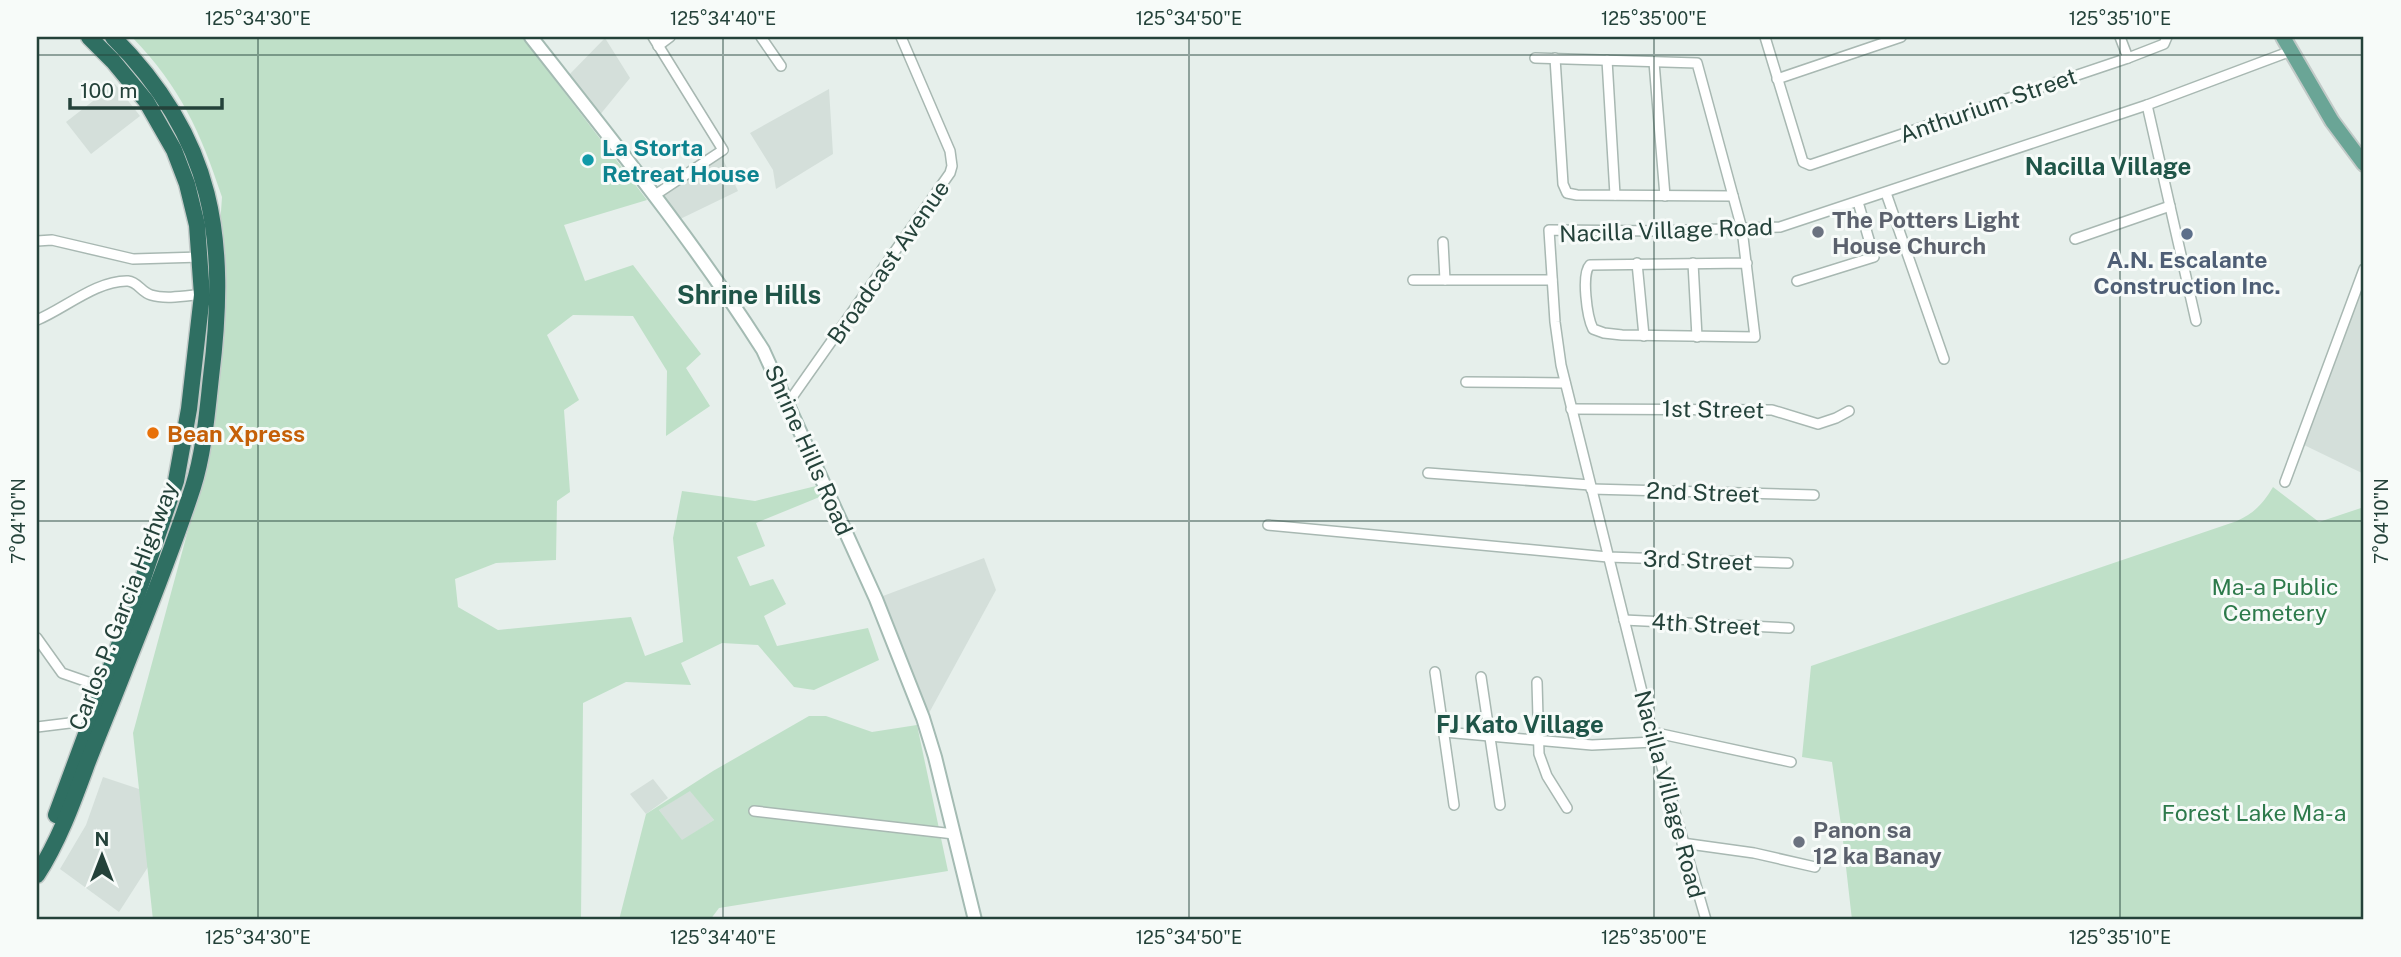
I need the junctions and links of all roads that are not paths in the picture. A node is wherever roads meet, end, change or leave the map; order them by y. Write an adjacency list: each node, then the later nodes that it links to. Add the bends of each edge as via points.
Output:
1 (89, 37): 34 (highway, Carlos P. Garcia Highway, via 146,101 170,143 192,204)
2 (113, 37): 35 (highway, Carlos P. Garcia Highway, via 161,93 190,145 210,201)
3 (531, 37): 24 (street, Shrine Hills Road)
4 (670, 37): 12 (street)
5 (761, 37): 19 (street)
6 (901, 37): 53 (street, Broadcast Avenue, via 950,151 950,173)
7 (1765, 37): 20 (street)
8 (1902, 37): 20 (street)
9 (2120, 37): 16 (street)
10 (2283, 37): 13 (main road)
11 (2167, 38): 16 (street, Anthurium Street, via 2164,44)
12 (656, 41): 24 (street, via 723,150)
13 (2291, 51): 21 (street, Nacilla Village Road); 22 (main road, via 2332,121)
14 (1535, 58): 15 (street)
15 (1555, 58): 17 (street); 25 (street, via 1563,184 1567,193)
16 (2128, 58): 20 (street, Anthurium Street, via 1805,165)
17 (1607, 60): 18 (street); 25 (street)
18 (1654, 62): 26 (street); 27 (street, via 1697,63)
19 (781, 66)
20 (1777, 79)
21 (2147, 104): 23 (street, Nacilla Village Road); 29 (street)
22 (2364, 164)
23 (1886, 193): 28 (street, Nacilla Village Road); 50 (street)
24 (655, 195): 53 (street, Shrine Hills Road, via 751,331)
25 (1615, 195): 26 (street)
26 (1665, 196): 27 (street)
27 (1733, 196): 30 (street)
28 (1858, 202): 30 (street, Nacilla Village Road, via 1780,227); 43 (street, via 1874,257)
29 (2170, 206): 31 (street); 47 (street)
30 (1742, 229): 38 (street); 42 (street, Nacilla Village Road, via 1549,230)
31 (2075, 239)
32 (37, 241): 34 (street, via 52,240 133,259)
33 (1443, 242): 41 (street)
34 (201, 257): 35 (street); 45 (highway, Carlos P. Garcia Highway)
35 (218, 257): 44 (highway, Carlos P. Garcia Highway)
36 (1637, 263): 37 (street); 48 (street); 48 (street, via 1587,267 1588,307 1590,324 1598,331)
37 (1693, 263): 38 (street); 49 (street)
38 (1747, 263): 49 (street, via 1755,337)
39 (2364, 269): 57 (street)
40 (1413, 280): 41 (street)
41 (1445, 280): 42 (street)
42 (1552, 280): 52 (street, Nacilla Village Road)
43 (1797, 281)
44 (219, 294): 45 (street); 69 (highway, Carlos P. Garcia Highway, via 194,484)
45 (202, 295): 46 (street, via 156,296 126,281 75,298); 69 (highway, Carlos P. Garcia Highway, via 176,481)
46 (37, 320)
47 (2196, 321)
48 (1644, 336): 49 (street)
49 (1697, 337)
50 (1944, 359)
51 (1465, 382): 52 (street)
52 (1565, 383): 54 (street, Nacilla Village Road)
53 (788, 402): 81 (street, Shrine Hills Road, via 902,662 935,757)
54 (1571, 409): 55 (street, 1st Street, via 1772,410 1818,424); 58 (street, Nacilla Village Road)
55 (1849, 411)
56 (1428, 473): 58 (street, 2nd Street)
57 (2285, 482)
58 (1591, 487): 59 (street, 2nd Street); 61 (street, Nacilla Village Road)
59 (1814, 495)
60 (1268, 525): 61 (street, 3rd Street)
61 (1608, 557): 62 (street, 3rd Street); 63 (street, Nacilla Village Road)
62 (1788, 563)
63 (1624, 620): 64 (street, 4th Street); 74 (street, Nacilla Village Road)
64 (1789, 628)
65 (37, 638): 69 (street, via 62,673)
66 (1435, 672): 72 (street)
67 (1481, 677): 73 (street)
68 (1537, 682): 75 (street)
69 (110, 689): 70 (highway, Carlos P. Garcia Highway)
70 (98, 721): 71 (street); 83 (highway, Carlos P. Garcia Highway); 85 (highway, Carlos P. Garcia Highway, via 67,816)
71 (37, 727)
72 (1444, 732): 73 (street); 77 (street)
73 (1490, 737): 75 (street); 78 (street)
74 (1653, 737): 75 (street, via 1605,745); 76 (street); 82 (street, Nacilla Village Road)
75 (1538, 741): 79 (street, via 1542,765)
76 (1791, 762)
77 (1454, 805)
78 (1500, 805)
79 (1567, 808)
80 (754, 811): 81 (street)
81 (954, 834): 86 (street, Shrine Hills Road)
82 (1682, 843): 84 (street); 87 (street, Nacilla Village Road)
83 (37, 854)
84 (1815, 867)
85 (37, 875)
86 (975, 920)
87 (1706, 920)

